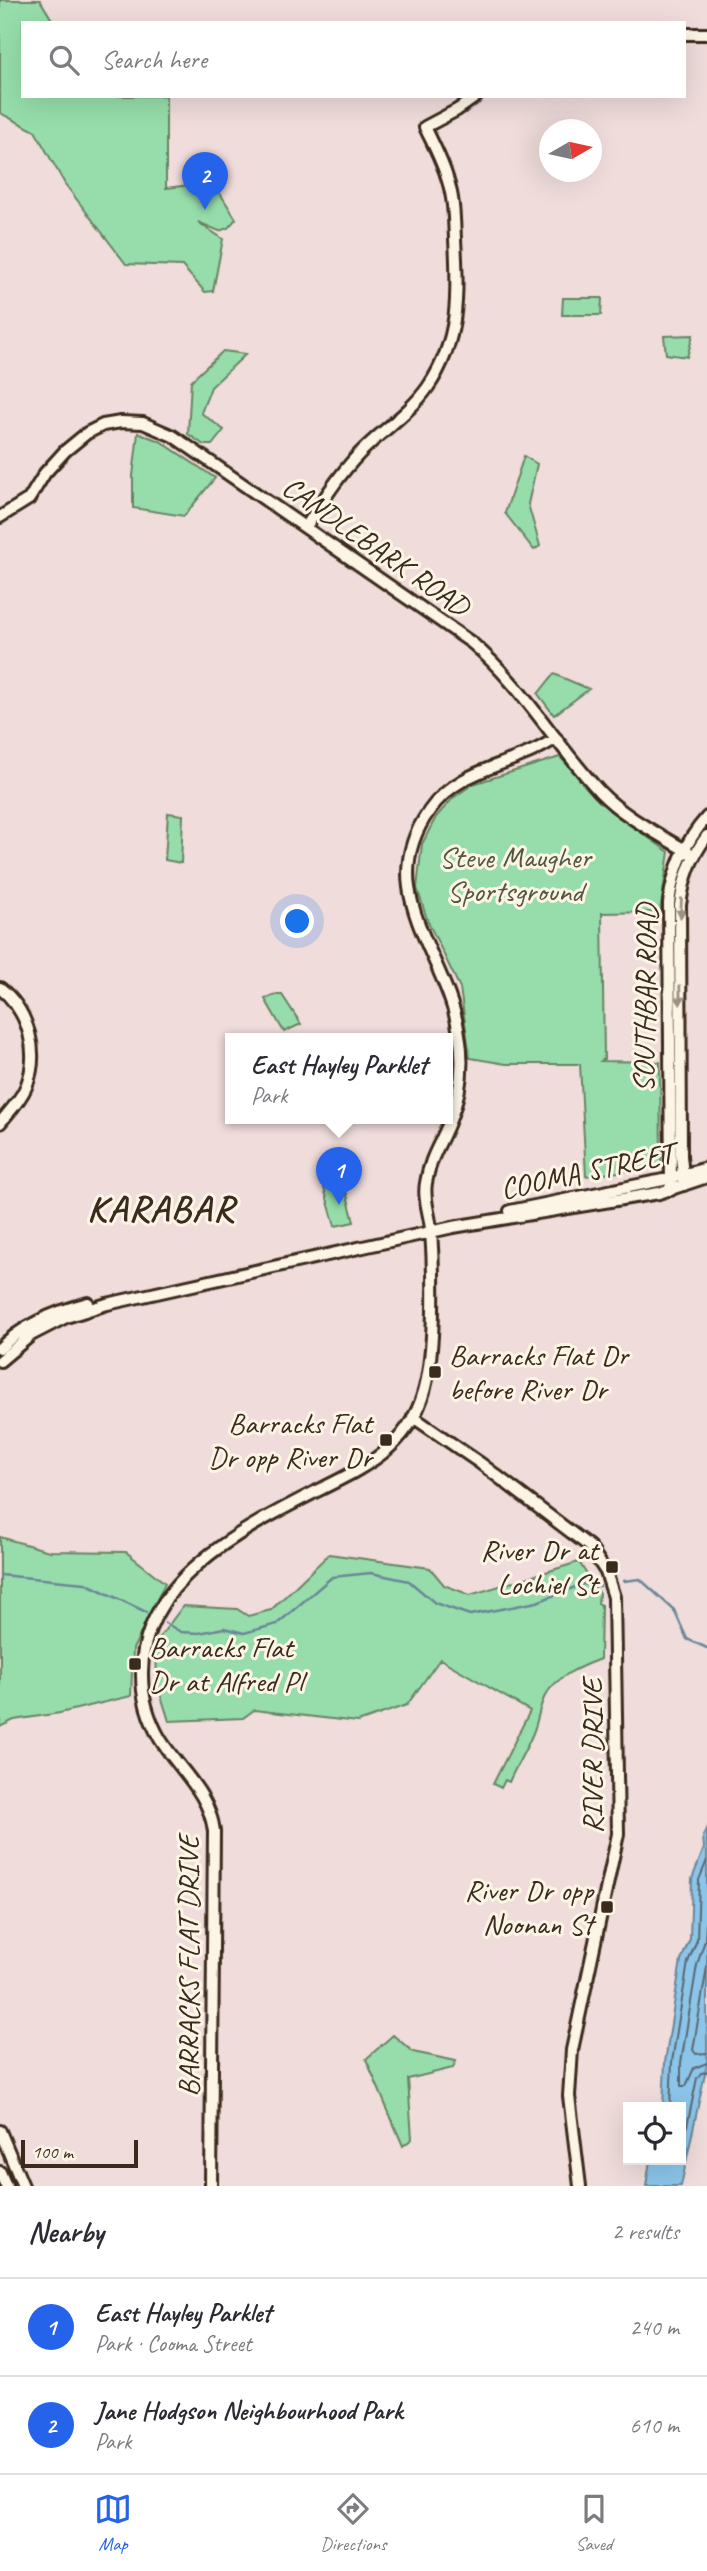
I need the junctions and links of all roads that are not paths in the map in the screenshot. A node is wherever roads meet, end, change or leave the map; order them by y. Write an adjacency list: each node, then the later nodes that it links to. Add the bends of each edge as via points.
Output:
1 (686, 33): 2 (street)
2 (707, 34)
3 (474, 98): 5 (street, via 425,127 448,179 454,212 458,300 440,365 401,417 359,453)
4 (0, 517): 5 (street, CANDLEBARK ROAD, via 29,499 75,441 103,425 121,422 144,423 173,436)
5 (306, 527): 6 (street, CANDLEBARK ROAD, via 488,656)
6 (556, 738): 9 (street, CANDLEBARK ROAD, via 613,803); 11 (street, BARRACKS FLAT DRIVE, via 449,789 421,825 408,862 411,903 451,1000 459,1033 461,1061)
7 (707, 817): 9 (street, SOUTHBAR ROAD)
8 (707, 836): 9 (street, SOUTHBAR ROAD)
9 (688, 852): 16 (street, SOUTHBAR ROAD, via 680,905)
10 (0, 988): 12 (street, via 13,998 24,1018 33,1060 22,1096)
11 (453, 1111)
12 (0, 1124)
13 (448, 1124): 17 (street, BARRACKS FLAT DRIVE, via 434,1150 426,1179)
14 (707, 1168): 16 (street, COOMA STREET)
15 (707, 1177): 16 (street, COOMA STREET)
16 (677, 1182): 17 (street, COOMA STREET, via 628,1199 535,1205)
17 (431, 1231): 18 (street, COOMA STREET); 21 (street, BARRACKS FLAT DRIVE, via 429,1368)
18 (149, 1293): 19 (street, COOMA STREET, via 72,1307 38,1321); 20 (street, COOMA STREET, via 65,1317 31,1335)
19 (0, 1348)
20 (0, 1361)
21 (413, 1417): 26 (street, BARRACKS FLAT DRIVE, via 392,1445 367,1466 275,1514 198,1563 166,1597 148,1635 142,1671 150,1717 204,1798 215,1831); 27 (street, RIVER DRIVE, via 589,1546 606,1572 614,1597 618,1834 570,2071)
22 (0, 2131): 25 (street)
23 (0, 2172): 24 (street)
24 (6, 2186)
25 (23, 2186)
26 (211, 2186)
27 (580, 2186)

